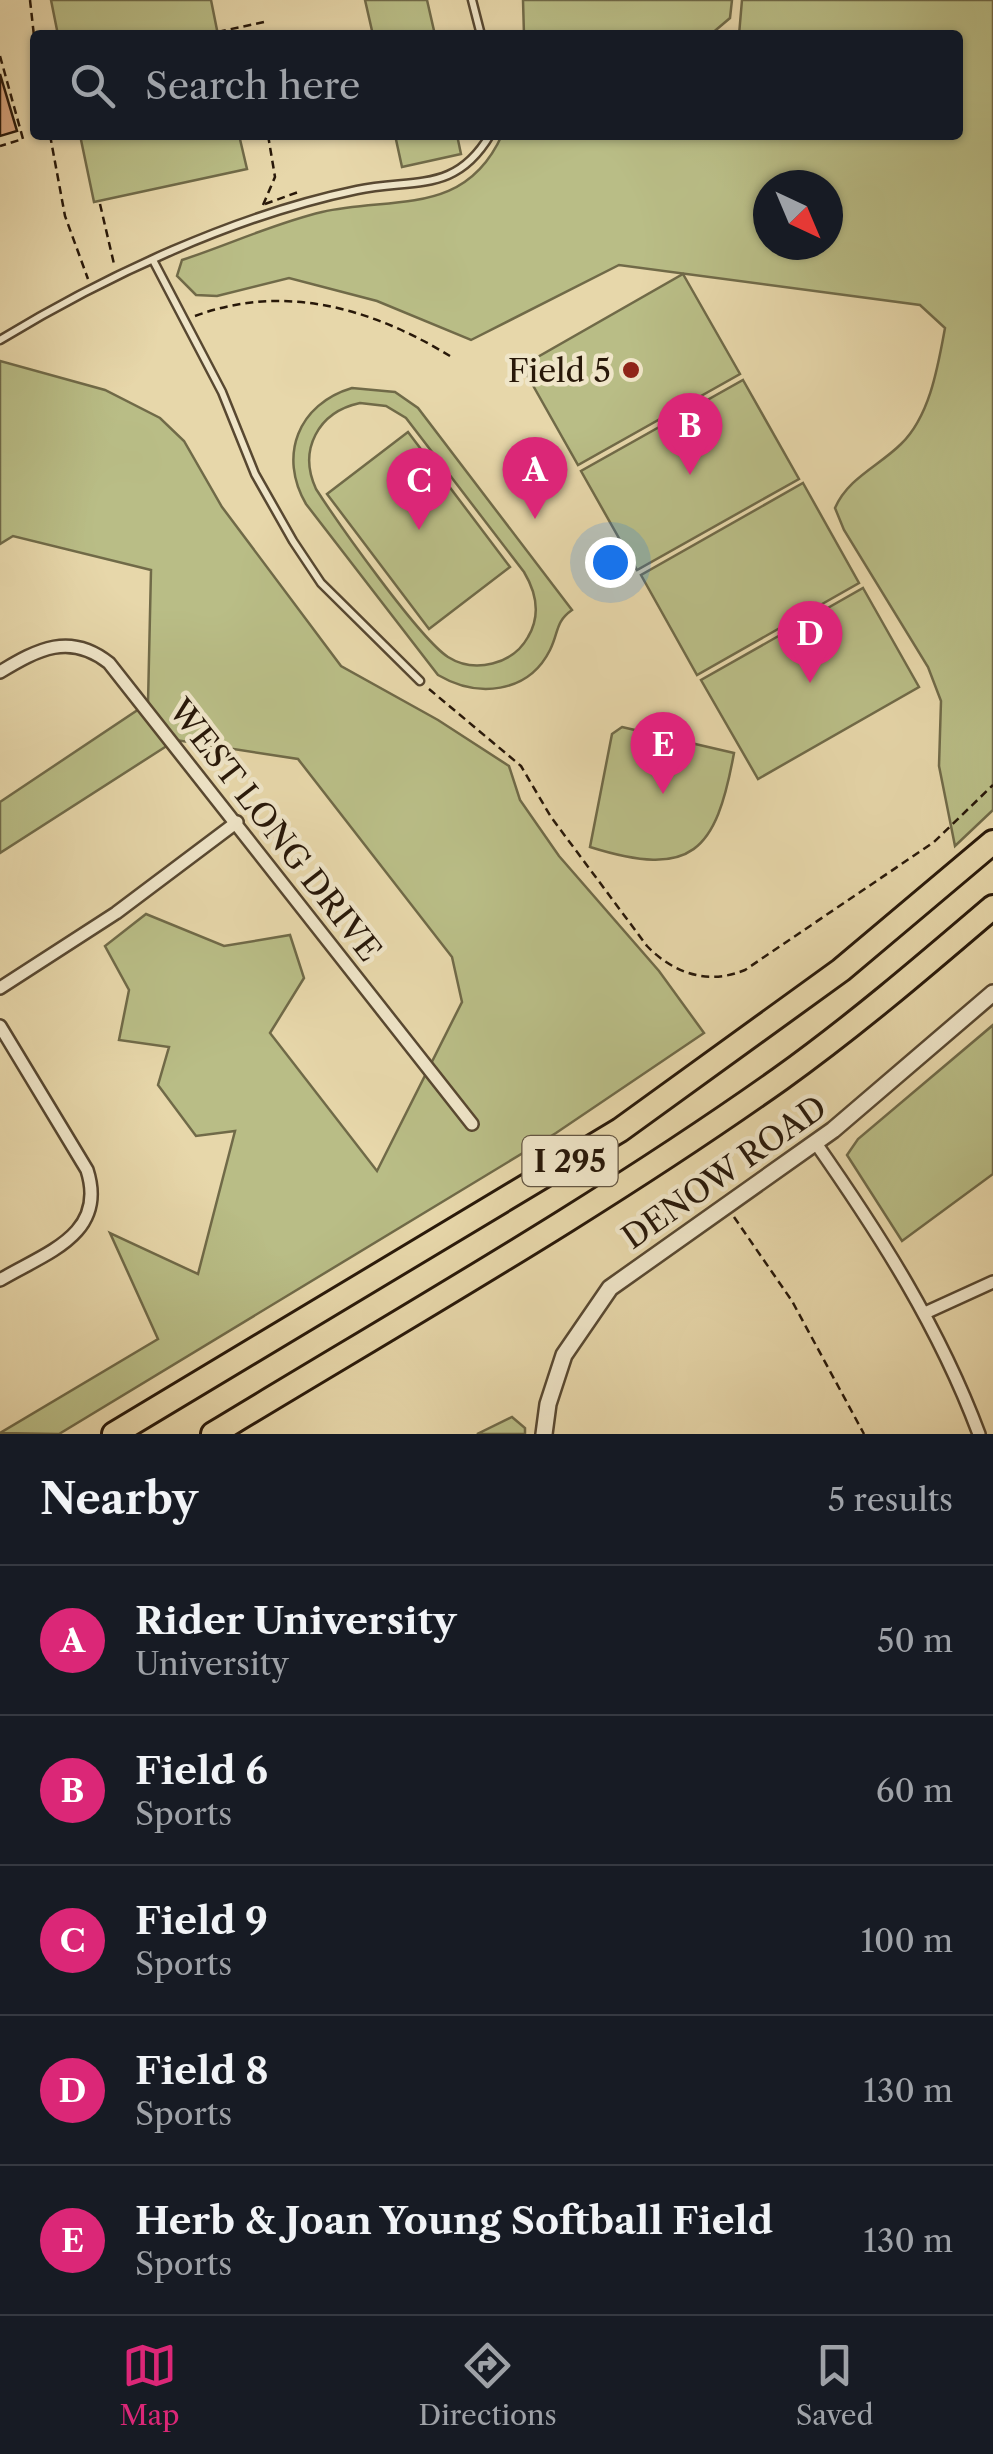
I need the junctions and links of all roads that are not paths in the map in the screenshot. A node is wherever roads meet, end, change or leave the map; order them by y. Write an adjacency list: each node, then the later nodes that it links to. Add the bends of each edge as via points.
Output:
1 (472, 0): 2 (lane)
2 (480, 30)
3 (487, 140): 4 (lane, via 446,178 303,201)
4 (154, 262): 5 (lane); 7 (lane, via 222,392 255,474 302,555 321,584)
5 (0, 340)
6 (0, 672): 8 (street, WEST LONG DRIVE, via 57,645 98,654)
7 (420, 681)
8 (236, 822): 11 (street, via 116,914); 14 (street, WEST LONG DRIVE)
9 (993, 842): 19 (highway, I 295, via 841,970 620,1130)
10 (993, 907): 20 (highway, I 295, via 783,1076 683,1145)
11 (0, 988)
12 (993, 993): 15 (street, DENOW ROAD)
13 (0, 1026): 16 (street, via 87,1170 93,1196 76,1236)
14 (472, 1124)
15 (815, 1142): 18 (street); 21 (street, DENOW ROAD, via 631,1270 592,1308 555,1377)
16 (0, 1280)
17 (993, 1282): 18 (street)
18 (925, 1313): 22 (street)
19 (114, 1434)
20 (213, 1434)
21 (544, 1434)
22 (980, 1434)

